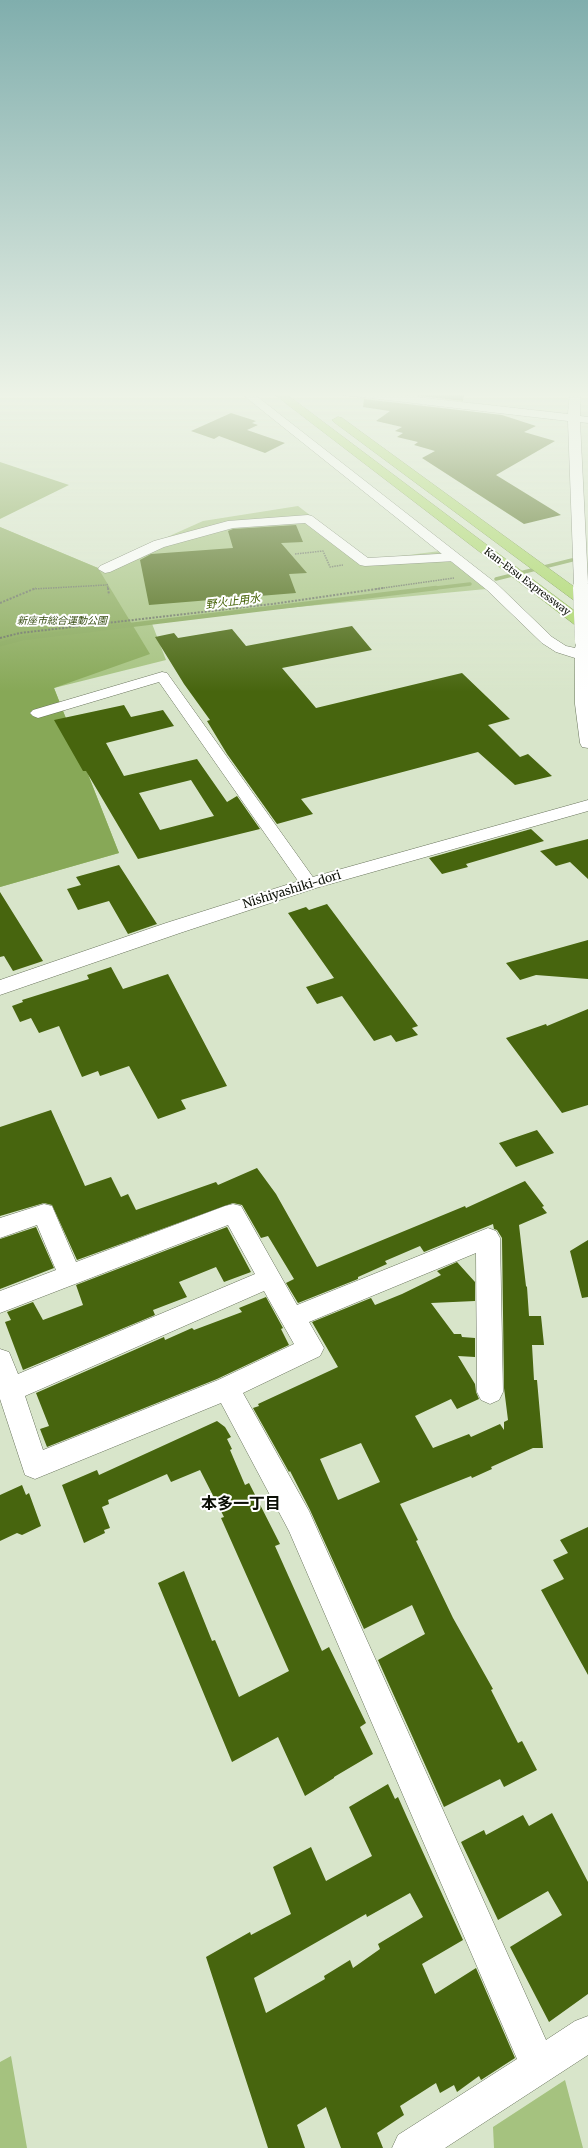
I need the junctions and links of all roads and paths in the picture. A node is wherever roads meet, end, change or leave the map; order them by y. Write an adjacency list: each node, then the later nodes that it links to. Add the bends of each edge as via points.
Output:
1 (371, 491): 6 (street)
2 (399, 491): 14 (highway, Kan-Etsu Expressway)
3 (435, 491): 12 (highway, Kan-Etsu Expressway)
4 (577, 491): 14 (street, bridge)
5 (295, 554): 7 (path, via 323,551 330,567)
6 (455, 557): 7 (street); 9 (street)
7 (365, 562): 8 (street, via 308,519 232,524 159,544)
8 (105, 569)
9 (477, 575): 13 (path, via 272,604 20,633); 14 (street, via 547,640 562,649)
10 (107, 584): 11 (path, via 36,588)
11 (0, 603)
12 (588, 604)
13 (0, 638)
14 (585, 641): 16 (street, via 583,704)
15 (38, 713): 18 (street, via 162,676)
16 (588, 743)
17 (588, 805): 18 (street, Nishiyashiki-dori)
18 (308, 884): 19 (street, Nishiyashiki-dori)
19 (0, 988)
20 (0, 1228): 21 (street, via 44,1213)
21 (70, 1276): 22 (street, via 233,1213); 23 (street)
22 (270, 1278): 24 (street); 27 (street)
23 (0, 1302)
24 (292, 1318): 26 (street, via 311,1348); 28 (street, via 488,1238)
25 (0, 1360): 27 (street)
26 (227, 1388): 27 (street, via 35,1466); 30 (street, via 299,1521)
27 (10, 1390)
28 (490, 1392)
29 (588, 2034): 30 (street)
30 (538, 2065): 31 (street)
31 (411, 2148)

